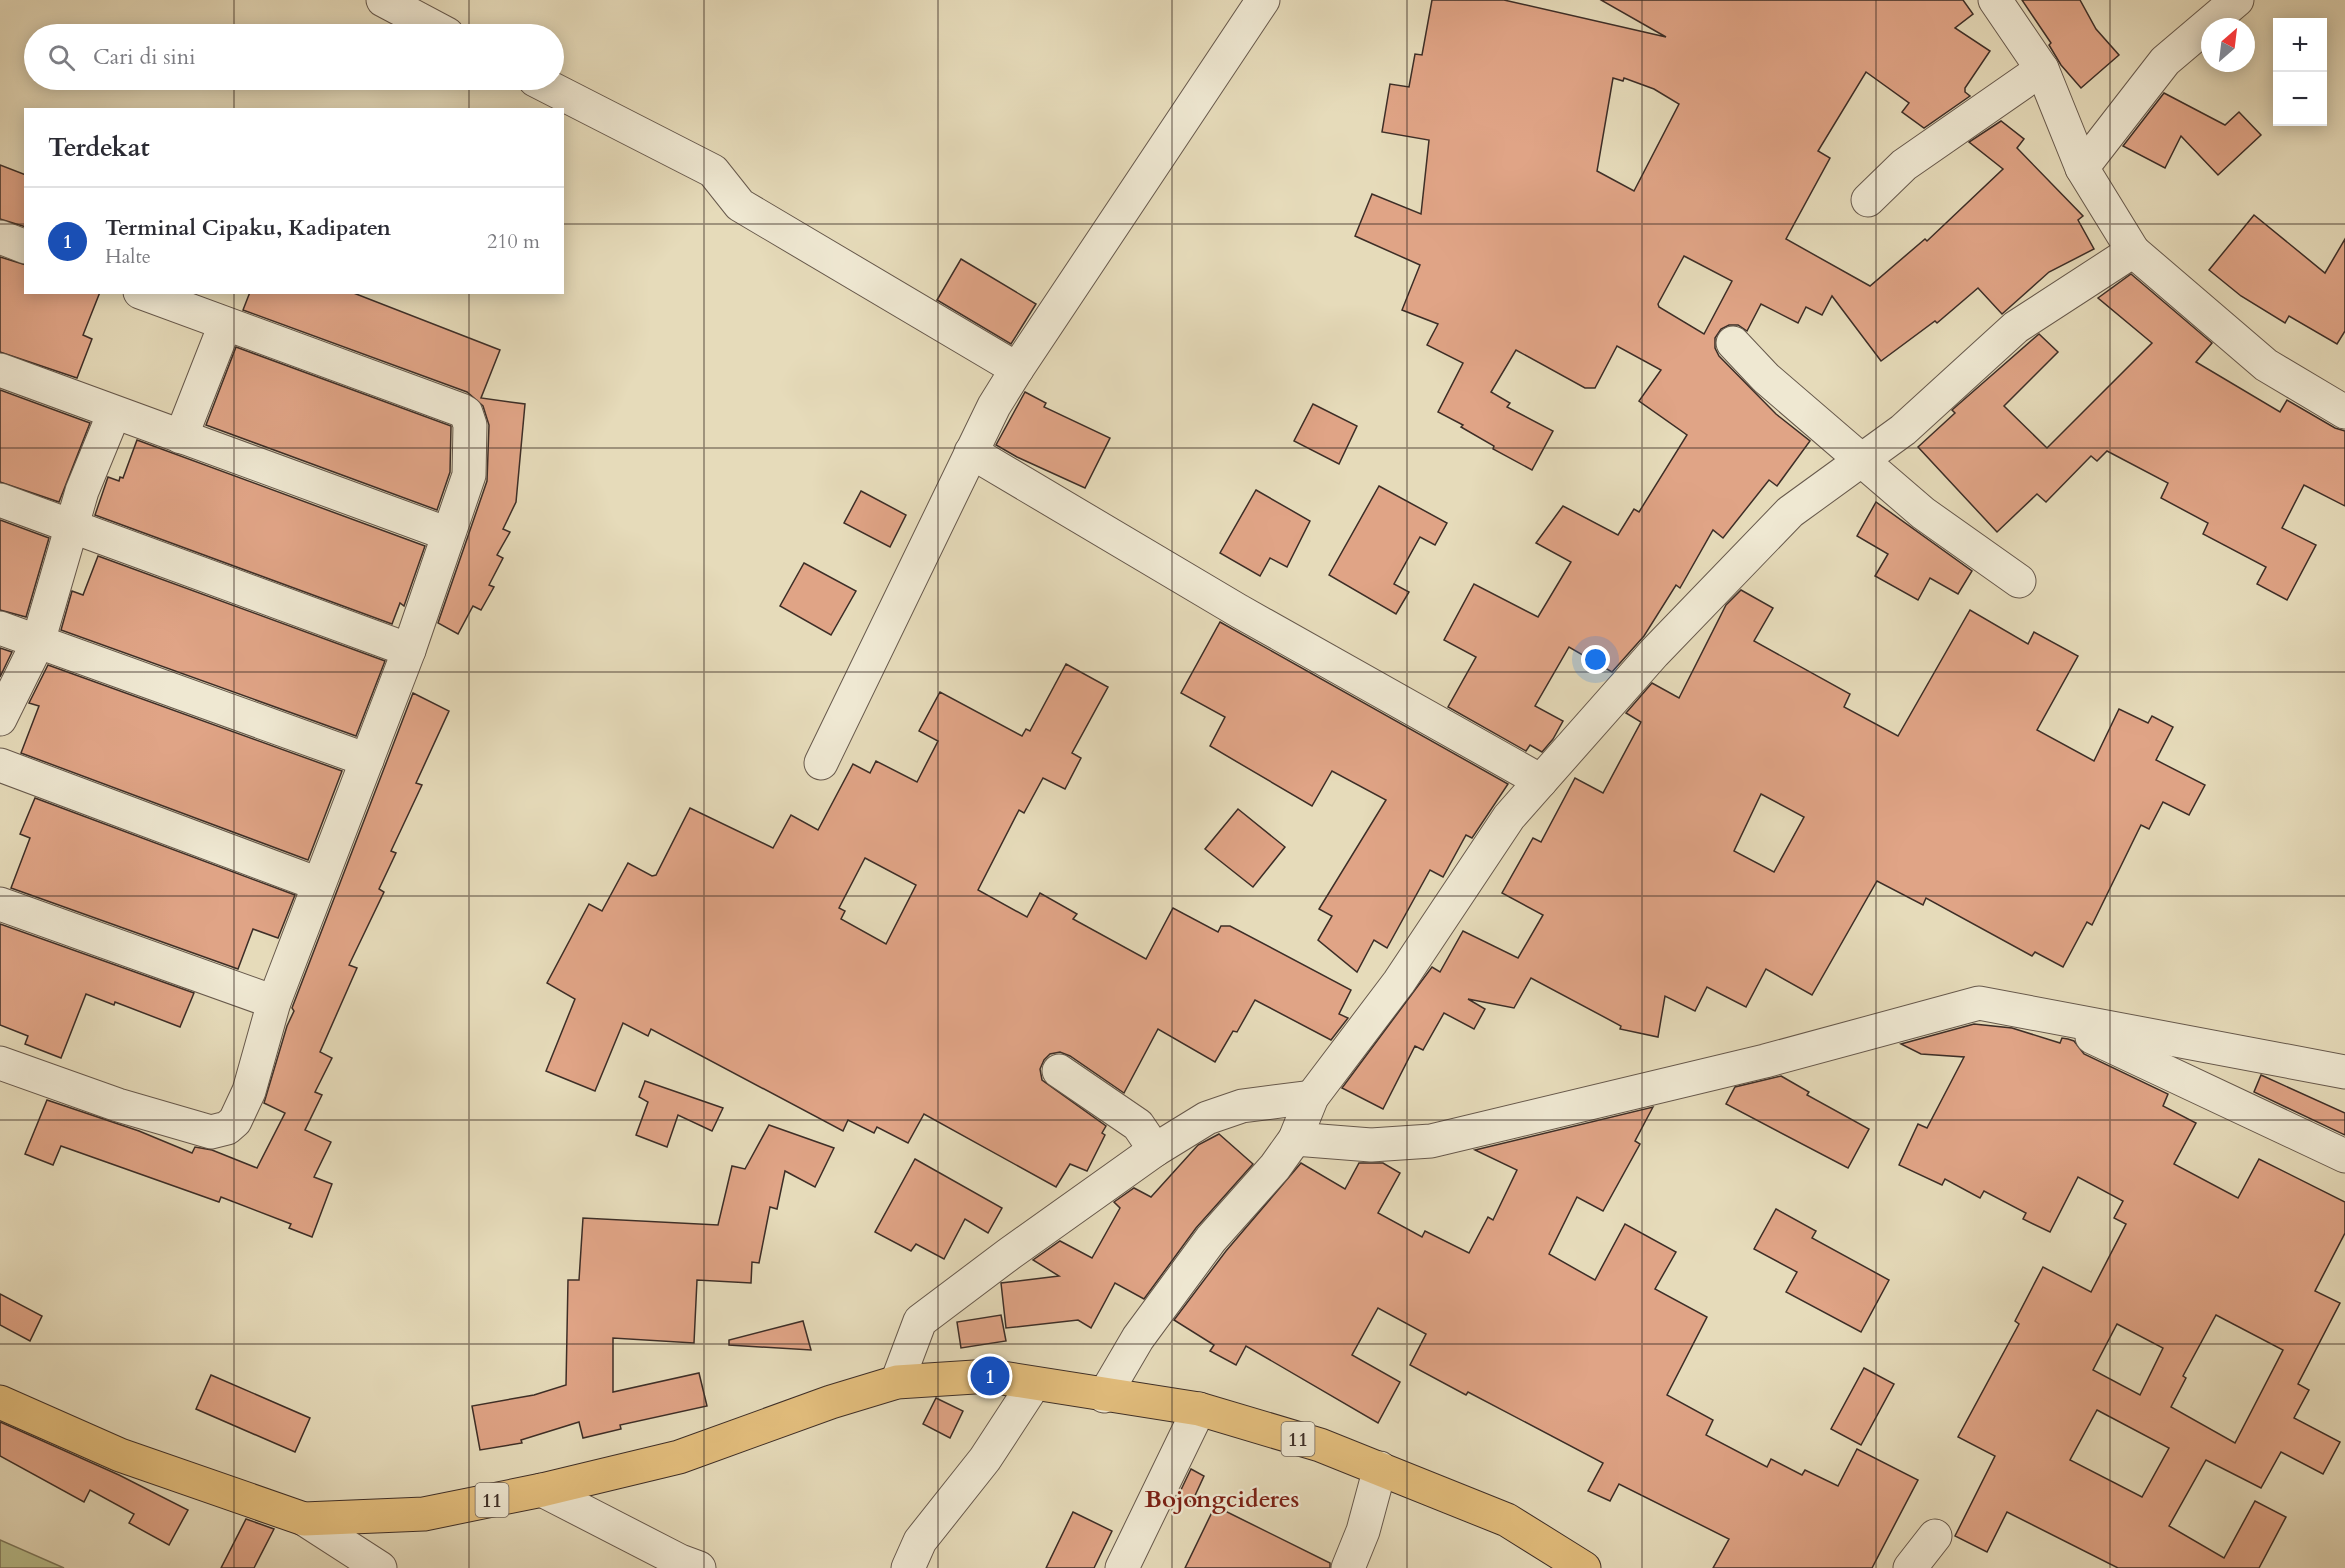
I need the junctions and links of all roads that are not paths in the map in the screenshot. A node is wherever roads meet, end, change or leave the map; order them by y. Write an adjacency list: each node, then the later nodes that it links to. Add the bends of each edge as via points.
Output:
1 (382, 0): 5 (street)
2 (1263, 0): 16 (street)
3 (1995, 0): 6 (street)
4 (2236, 0): 8 (street, via 2165,61)
5 (428, 24)
6 (2042, 69): 8 (street); 9 (street, via 1904,165)
7 (555, 90): 16 (street, via 713,171 740,205)
8 (2082, 168): 12 (street)
9 (1868, 200)
10 (0, 237): 11 (street)
11 (24, 246)
12 (2133, 251): 18 (street, via 2266,365); 22 (street, via 2016,327 1904,430)
13 (145, 294): 14 (street)
14 (225, 325): 20 (street); 25 (street, via 466,413 471,446 469,475)
15 (1733, 343): 22 (street, via 1766,378)
16 (1017, 369): 21 (street)
17 (0, 370): 19 (street)
18 (2345, 412)
19 (114, 413): 20 (street); 24 (street)
20 (181, 437): 25 (street)
21 (971, 452): 32 (street); 34 (street, via 1239,611)
22 (1863, 459): 26 (street, via 1923,513); 34 (street, via 1790,512 1654,653)
23 (0, 500): 24 (street)
24 (72, 526): 28 (street); 29 (street)
25 (448, 534): 29 (street)
26 (2019, 581)
27 (0, 628): 28 (street)
28 (38, 642): 30 (street); 31 (street)
29 (409, 650): 31 (street)
30 (0, 719)
31 (367, 760): 35 (street)
32 (821, 763)
33 (0, 765): 35 (street)
34 (1541, 781): 42 (street, via 1509,817 1399,982)
35 (318, 884): 37 (street)
36 (0, 904): 37 (street)
37 (274, 1002): 39 (street, via 240,1114 227,1128 212,1132 118,1106)
38 (2049, 1016): 41 (street); 43 (street, via 1979,1003 1766,1061 1431,1141 1371,1145); 45 (street)
39 (0, 1064)
40 (1059, 1071): 44 (street, via 1132,1120)
41 (2345, 1072)
42 (1312, 1097): 43 (street); 44 (street, via 1233,1109 1207,1118)
43 (1295, 1139): 48 (street, via 1211,1239 1138,1338)
44 (1155, 1150): 46 (street, via 920,1321)
45 (2345, 1156)
46 (897, 1382): 47 (highway, 11, via 990,1376); 52 (highway, 11, via 679,1457)
47 (1034, 1384): 48 (highway, 11); 58 (street, via 985,1459 920,1541)
48 (1104, 1396): 50 (highway, 11)
49 (0, 1402): 53 (highway, 11, via 120,1455)
50 (1199, 1408): 51 (highway, 11); 59 (street)
51 (1380, 1468): 55 (street); 60 (highway, 11, via 1508,1520)
52 (542, 1490): 53 (highway, 11, via 424,1514); 57 (street)
53 (304, 1519): 56 (street)
54 (1935, 1536): 61 (street)
55 (1357, 1565)
56 (380, 1568)
57 (699, 1568)
58 (908, 1568)
59 (1122, 1568)
60 (1584, 1568)
61 (1910, 1568)

